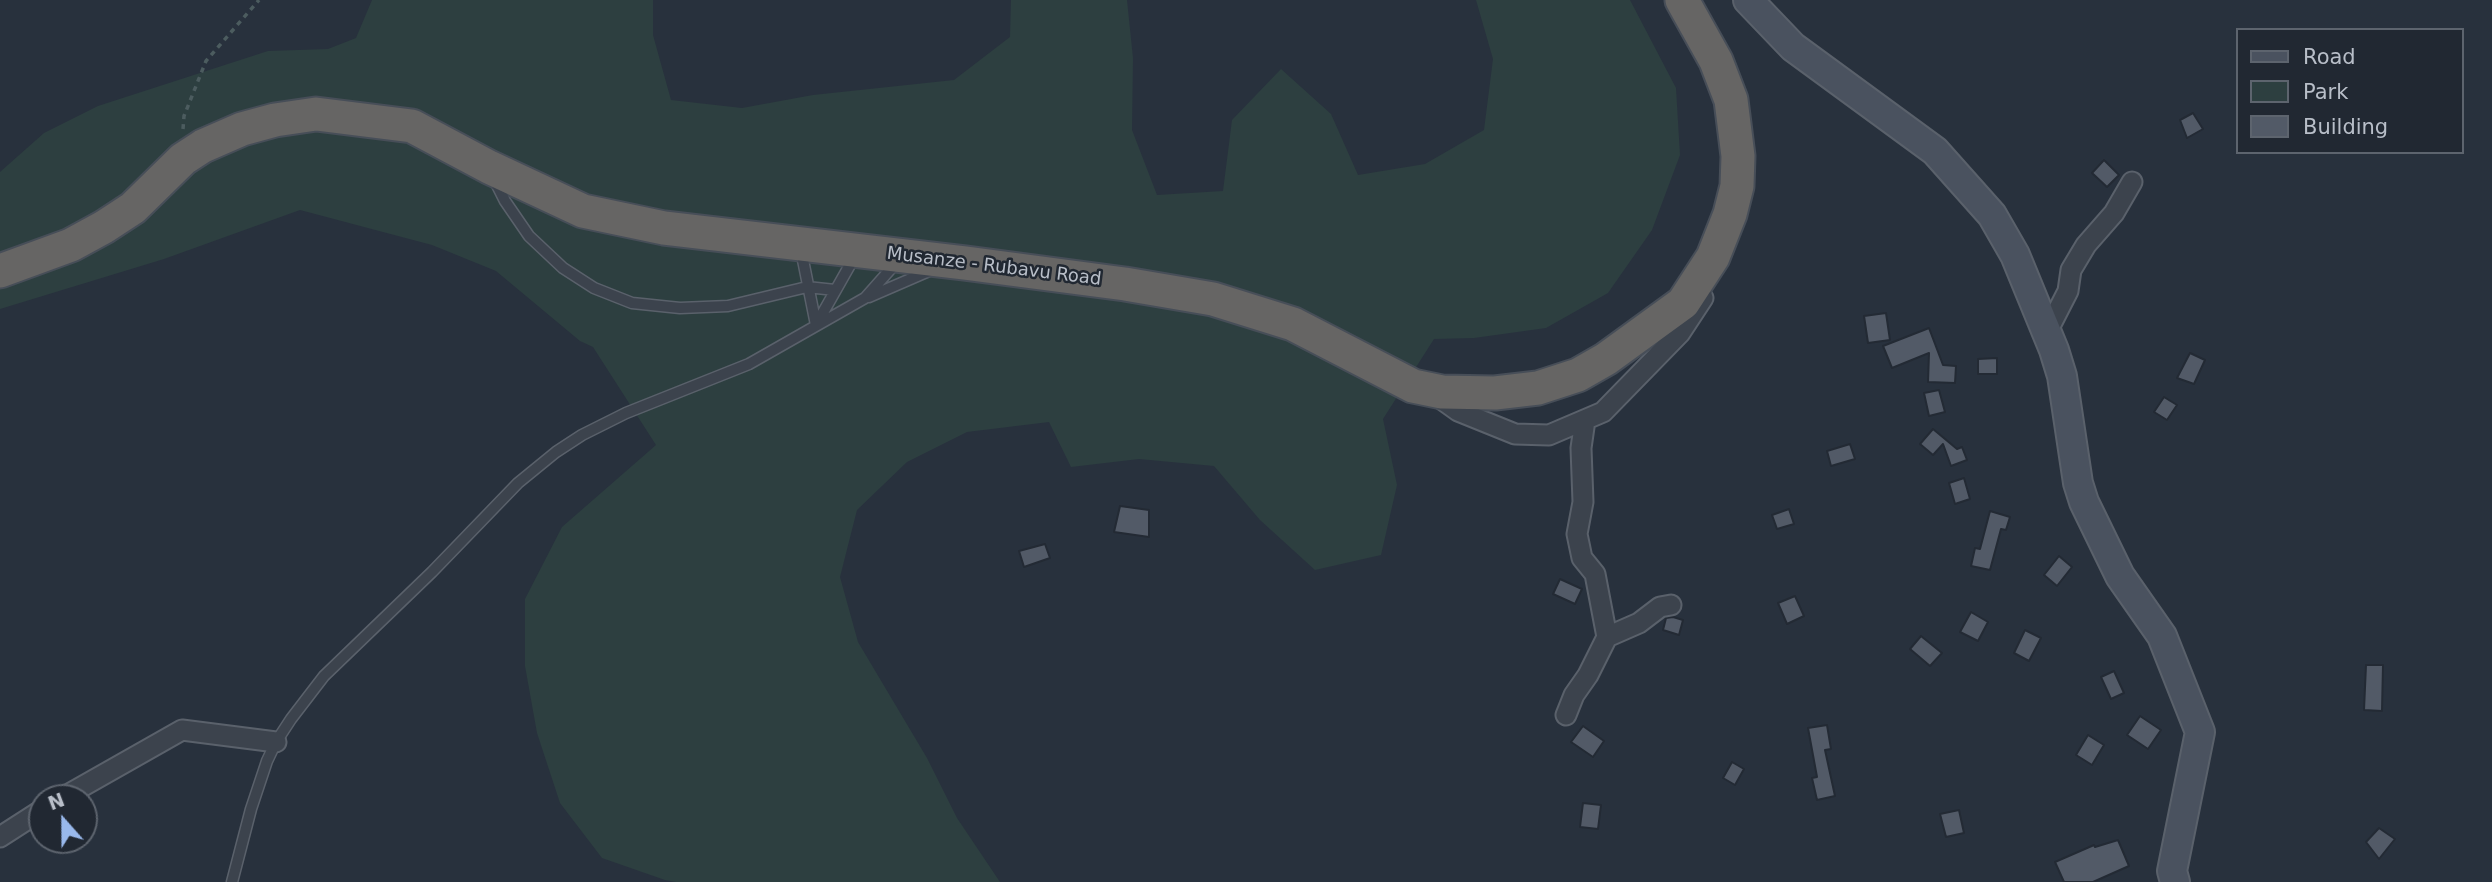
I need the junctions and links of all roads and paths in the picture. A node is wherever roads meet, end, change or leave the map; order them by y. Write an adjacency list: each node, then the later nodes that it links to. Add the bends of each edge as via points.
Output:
1 (260, 0): 4 (path, via 206,61 184,116)
2 (1682, 0): 7 (highway, Musanze - Rubavu Road, via 1716,61 1731,100)
3 (1748, 0): 17 (main road, via 1793,47 1935,151 2003,232)
4 (183, 159): 5 (highway, Musanze - Rubavu Road, via 242,128 316,114 412,126); 12 (highway, Musanze - Rubavu Road, via 133,208 104,227 71,245)
5 (489, 167): 8 (highway, Musanze - Rubavu Road, via 583,211 664,228); 13 (lane, via 505,201 530,236 563,268 594,288 632,303 728,306)
6 (2132, 182): 17 (street, via 2071,270 2068,291)
7 (1737, 187): 18 (highway, Musanze - Rubavu Road, via 1713,257 1683,303 1606,359 1578,375 1538,388 1494,393); 19 (street, via 1730,232 1715,279 1681,333 1603,412)
8 (800, 244): 9 (highway, Musanze - Rubavu Road); 13 (lane)
9 (858, 251): 10 (highway, Musanze - Rubavu Road); 14 (lane)
10 (903, 255): 11 (highway, Musanze - Rubavu Road); 15 (lane)
11 (965, 263): 15 (lane, via 924,272); 18 (highway, Musanze - Rubavu Road, via 1213,299 1293,324 1413,386)
12 (0, 271)
13 (807, 287): 14 (lane); 16 (lane)
14 (835, 290): 16 (lane)
15 (865, 298): 16 (lane)
16 (816, 325): 23 (lane, via 749,364 626,413 556,452 518,483 324,676)
17 (2047, 332): 28 (main road, via 2062,376 2084,502 2120,576 2162,636 2200,732 2172,871)
18 (1426, 388): 19 (street, via 1458,411 1515,434 1549,435)
19 (1586, 420): 21 (street, via 1577,534 1582,558 1595,574)
20 (1671, 605): 21 (street)
21 (1607, 638): 22 (street)
22 (1566, 715)
23 (276, 742): 24 (street, via 182,730); 27 (lane, via 251,809)
24 (87, 784)
25 (28, 819): 26 (street)
26 (0, 836)
27 (232, 882)
28 (2175, 882)

